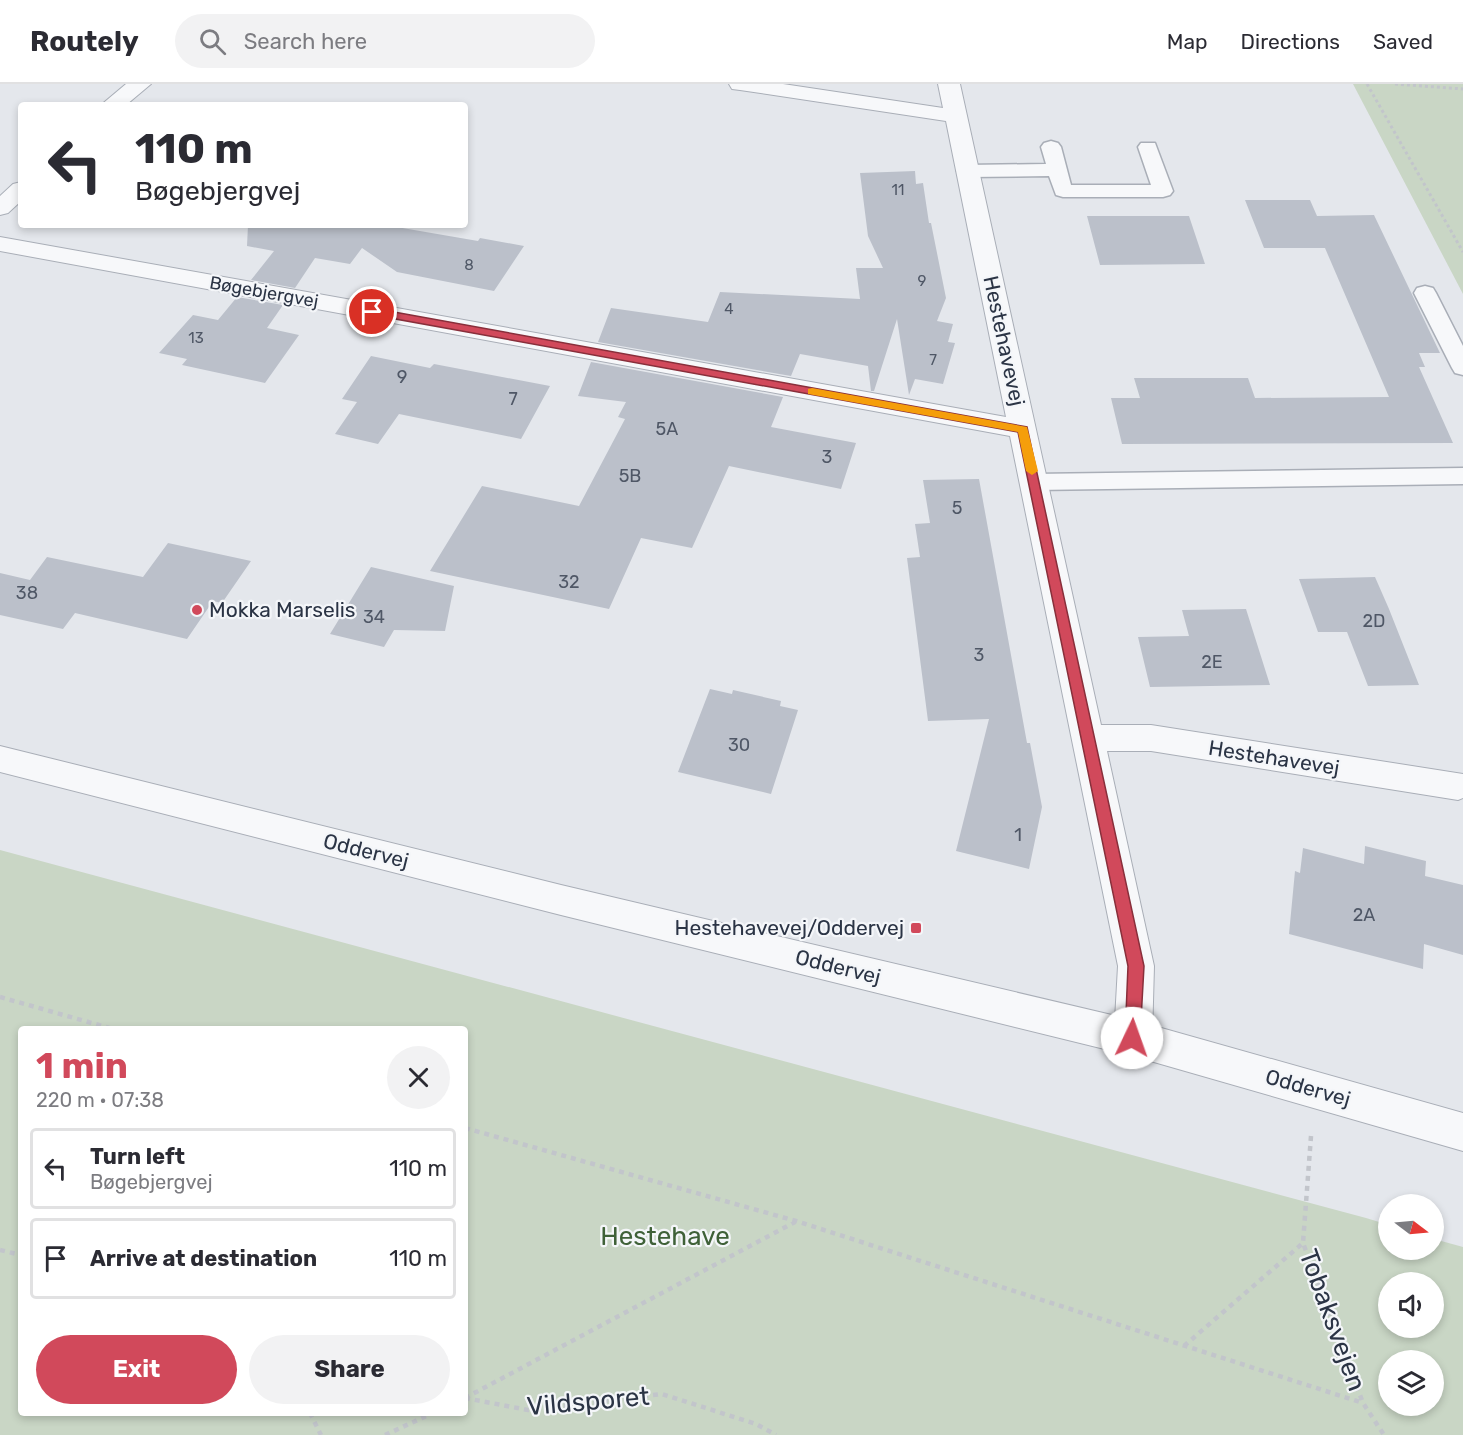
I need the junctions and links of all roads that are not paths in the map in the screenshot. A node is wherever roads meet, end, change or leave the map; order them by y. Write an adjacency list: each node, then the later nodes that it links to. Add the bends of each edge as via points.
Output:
1 (140, 84): 4 (street)
2 (740, 84): 5 (street)
3 (949, 84): 5 (street, Hestehavevej)
4 (116, 102)
5 (955, 116): 9 (street, Hestehavevej)
6 (1052, 147): 8 (lane)
7 (1148, 147): 8 (lane, via 1163,191 1063,191)
8 (1058, 170): 9 (lane)
9 (967, 171): 15 (street, Hestehavevej)
10 (18, 192): 11 (street)
11 (0, 208)
12 (0, 244): 15 (street, Bøgebjergvej)
13 (1425, 293): 14 (lane)
14 (1463, 368)
15 (1023, 429): 17 (street, Hestehavevej)
16 (1463, 476): 17 (lane)
17 (1034, 482): 18 (street, Hestehavevej)
18 (1089, 738): 20 (street, Hestehavevej, via 1151,738); 21 (street, Hestehavevej, via 1136,966)
19 (0, 759): 21 (street, Oddervej)
20 (1458, 786)
21 (1132, 1038): 22 (street, Oddervej)
22 (1463, 1132)

